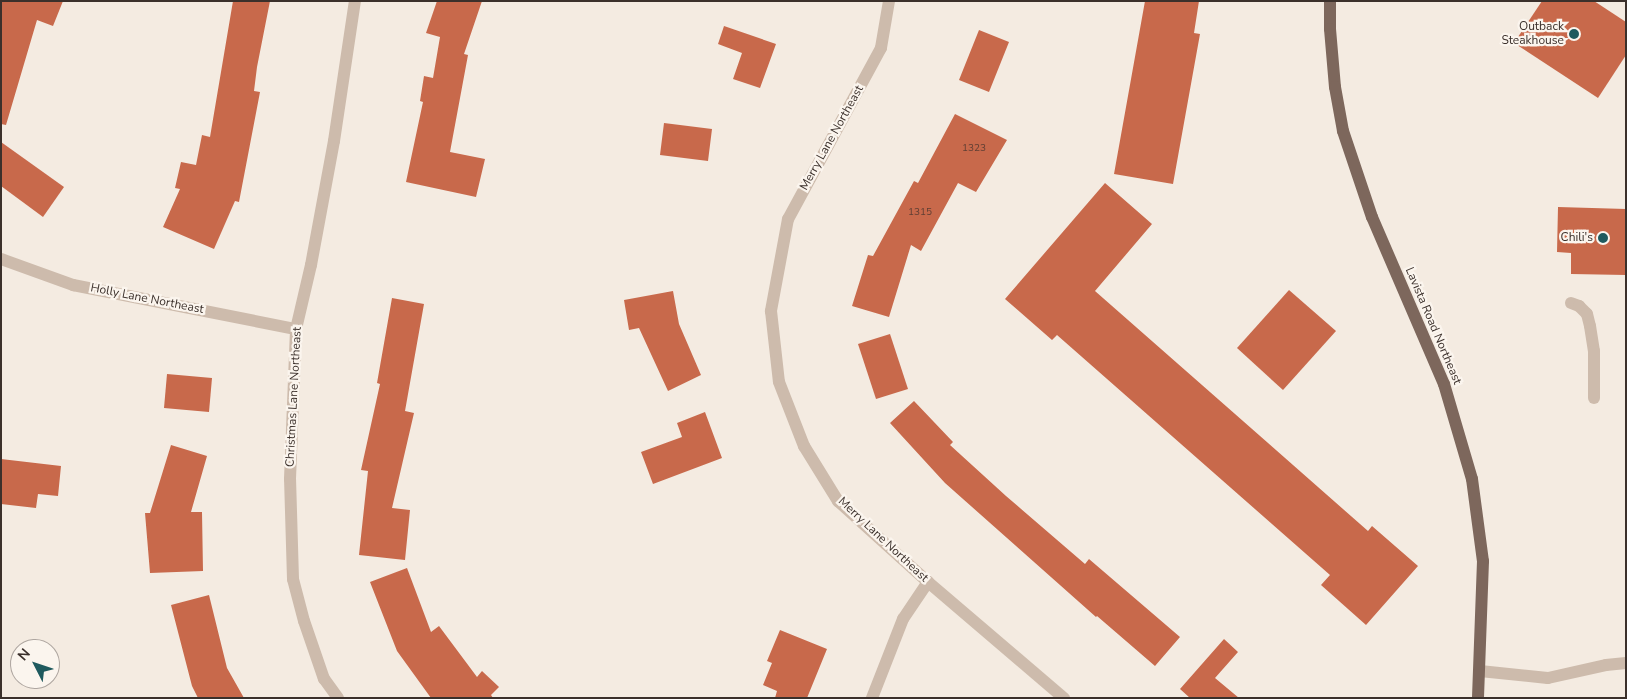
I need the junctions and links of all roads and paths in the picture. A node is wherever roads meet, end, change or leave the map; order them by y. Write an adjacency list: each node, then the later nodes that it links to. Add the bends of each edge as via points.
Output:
1 (355, 1): 6 (street, Christmas Lane Northeast, via 334,142)
2 (889, 1): 8 (street, Merry Lane Northeast, via 881,48 788,219 771,311 779,382 804,446 838,500)
3 (1330, 1): 10 (main road, Lavista Road Northeast, via 1335,87 1343,131 1367,204 1444,384 1472,479 1483,561)
4 (1, 259): 6 (street, Holly Lane Northeast, via 73,285)
5 (1571, 303): 7 (street, via 1580,306 1590,326 1594,351)
6 (296, 329): 11 (street, Christmas Lane Northeast, via 290,479 293,579 324,679)
7 (1594, 398)
8 (928, 582): 12 (street, via 903,619); 13 (street, Merry Lane Northeast)
9 (1626, 663): 10 (street, via 1548,678)
10 (1480, 671): 14 (main road, Lavista Road Northeast)
11 (338, 698)
12 (872, 698)
13 (1064, 698)
14 (1478, 698)

